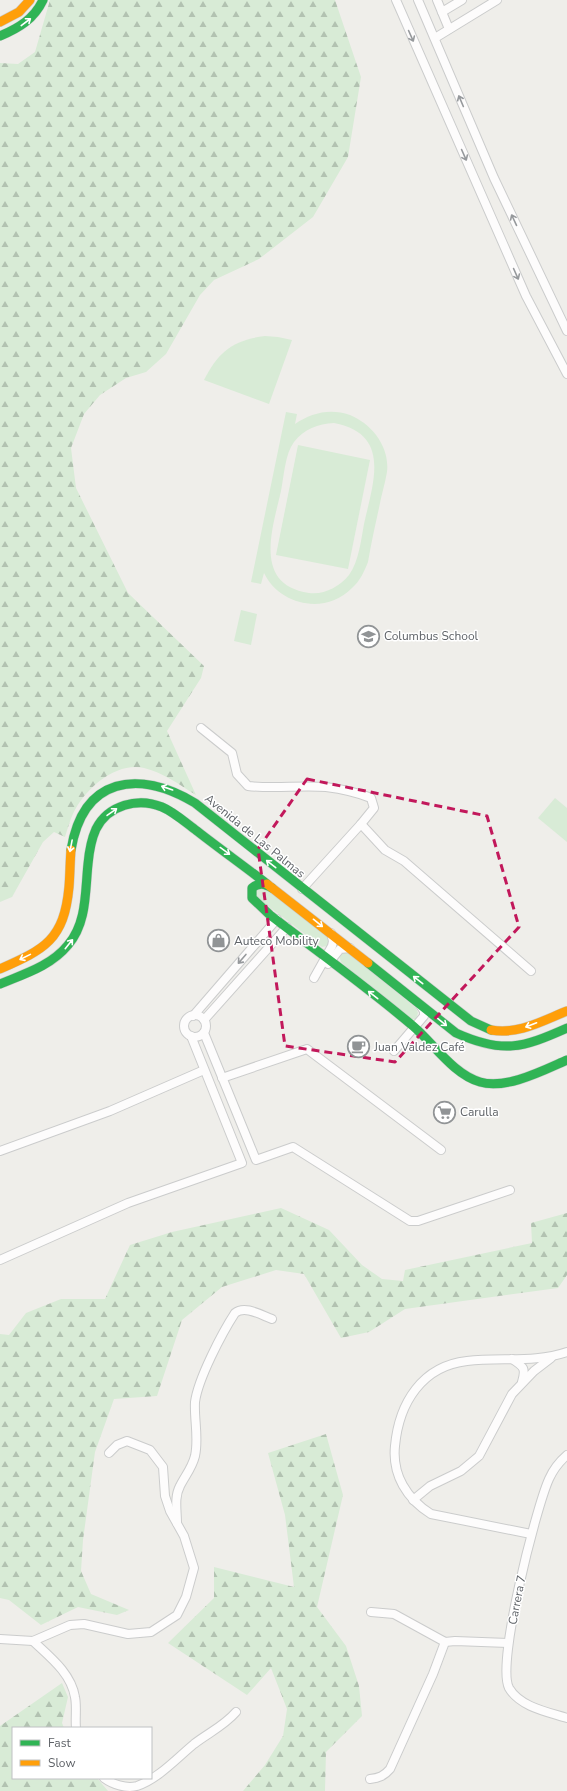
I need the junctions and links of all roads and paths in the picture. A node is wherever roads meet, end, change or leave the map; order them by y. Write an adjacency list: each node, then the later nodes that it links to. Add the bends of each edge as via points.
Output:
1 (30, 0): 9 (main road, via 19,12)
2 (44, 0): 11 (main road, one-way to 2, via 23,25 36,14)
3 (396, 0): 14 (street, one-way to 14, via 526,296)
4 (418, 0): 12 (street)
5 (437, 0): 8 (street)
6 (462, 0): 8 (street)
7 (497, 0): 10 (street)
8 (442, 12): 10 (street)
9 (0, 22)
10 (449, 29): 12 (street)
11 (0, 36)
12 (435, 38): 13 (street, one-way to 12, via 494,178)
13 (567, 331)
14 (567, 374)
15 (200, 728): 16 (street, via 232,753 237,774 248,786 325,787 353,791 371,798 374,808)
16 (361, 824): 17 (street); 25 (street, via 385,850 404,861)
17 (302, 889): 24 (main road, Avenida de Las Palmas, one-way to 24, via 195,803 180,794 158,785 120,785 100,794 80,818 70,853 67,907 56,934 37,951); 29 (main road, Avenida de Las Palmas, one-way to 17, via 518,1030 503,1032 487,1029 459,1012)
18 (276, 890): 19 (main road, via 259,884 252,888 251,893 256,902); 21 (main road, one-way to 21); 27 (main road, one-way to 18, via 52,961 76,936 84,913 94,833 97,825 118,807 139,802 158,805 168,810)
19 (276, 919): 20 (main road); 30 (street, one-way to 30)
20 (287, 927): 23 (main road); 31 (street)
21 (330, 933): 22 (main road); 23 (street, via 333,941)
22 (350, 948): 23 (street, via 340,949); 28 (main road)
23 (328, 959): 26 (street); 32 (main road, one-way to 23)
24 (0, 969)
25 (530, 971)
26 (316, 979)
27 (0, 984)
28 (418, 1003): 32 (street, via 424,1016); 33 (main road, one-way to 33, via 456,1034 494,1047 522,1046)
29 (567, 1011)
30 (193, 1016): 31 (street, via 199,1016); 35 (street, via 187,1019 184,1025)
31 (204, 1020): 34 (street)
32 (415, 1027): 36 (street); 37 (main road, via 458,1068 480,1082 503,1082)
33 (567, 1028)
34 (204, 1033): 35 (street, via 196,1038); 39 (street)
35 (190, 1036): 38 (street)
36 (394, 1051)
37 (567, 1060)
38 (204, 1070): 41 (street, via 110,1111); 43 (street, via 242,1163 128,1203)
39 (222, 1078): 40 (street, via 307,1049); 42 (street, via 256,1160 294,1147 410,1221 418,1221)
40 (442, 1150)
41 (0, 1151)
42 (510, 1190)
43 (0, 1260)
44 (272, 1319): 52 (street, via 244,1310 235,1313 197,1389 195,1403 198,1442 190,1469 179,1488 176,1504)
45 (567, 1352): 46 (street)
46 (551, 1358): 47 (street); 48 (street)
47 (512, 1359): 48 (street, via 522,1366 525,1372); 51 (street, via 452,1364 438,1370 415,1388 400,1418 394,1454 398,1475 404,1489)
48 (522, 1383): 51 (street, via 512,1394 479,1456 461,1471 430,1486)
49 (109, 1453): 52 (street, via 117,1445 127,1442 150,1450 163,1467 165,1496)
50 (567, 1455): 53 (street, Carrera 7, via 550,1477)
51 (413, 1500): 53 (street, via 431,1514)
52 (178, 1525): 56 (street, via 194,1568 186,1597 177,1615 151,1632 128,1634 84,1624 70,1625)
53 (531, 1534): 58 (street, Carrera 7)
54 (371, 1612): 57 (street, via 394,1614)
55 (0, 1639): 56 (street)
56 (33, 1641): 61 (street, via 60,1667 71,1684 75,1699)
57 (446, 1642): 58 (street); 65 (street, via 390,1769 386,1775)
58 (508, 1643): 60 (street, Carrera 7, via 506,1681 513,1694 533,1707)
59 (236, 1712): 62 (street)
60 (567, 1718)
61 (76, 1727)
62 (152, 1777)
63 (106, 1779): 64 (street, via 118,1785 137,1786)
64 (149, 1779)
65 (370, 1779)

